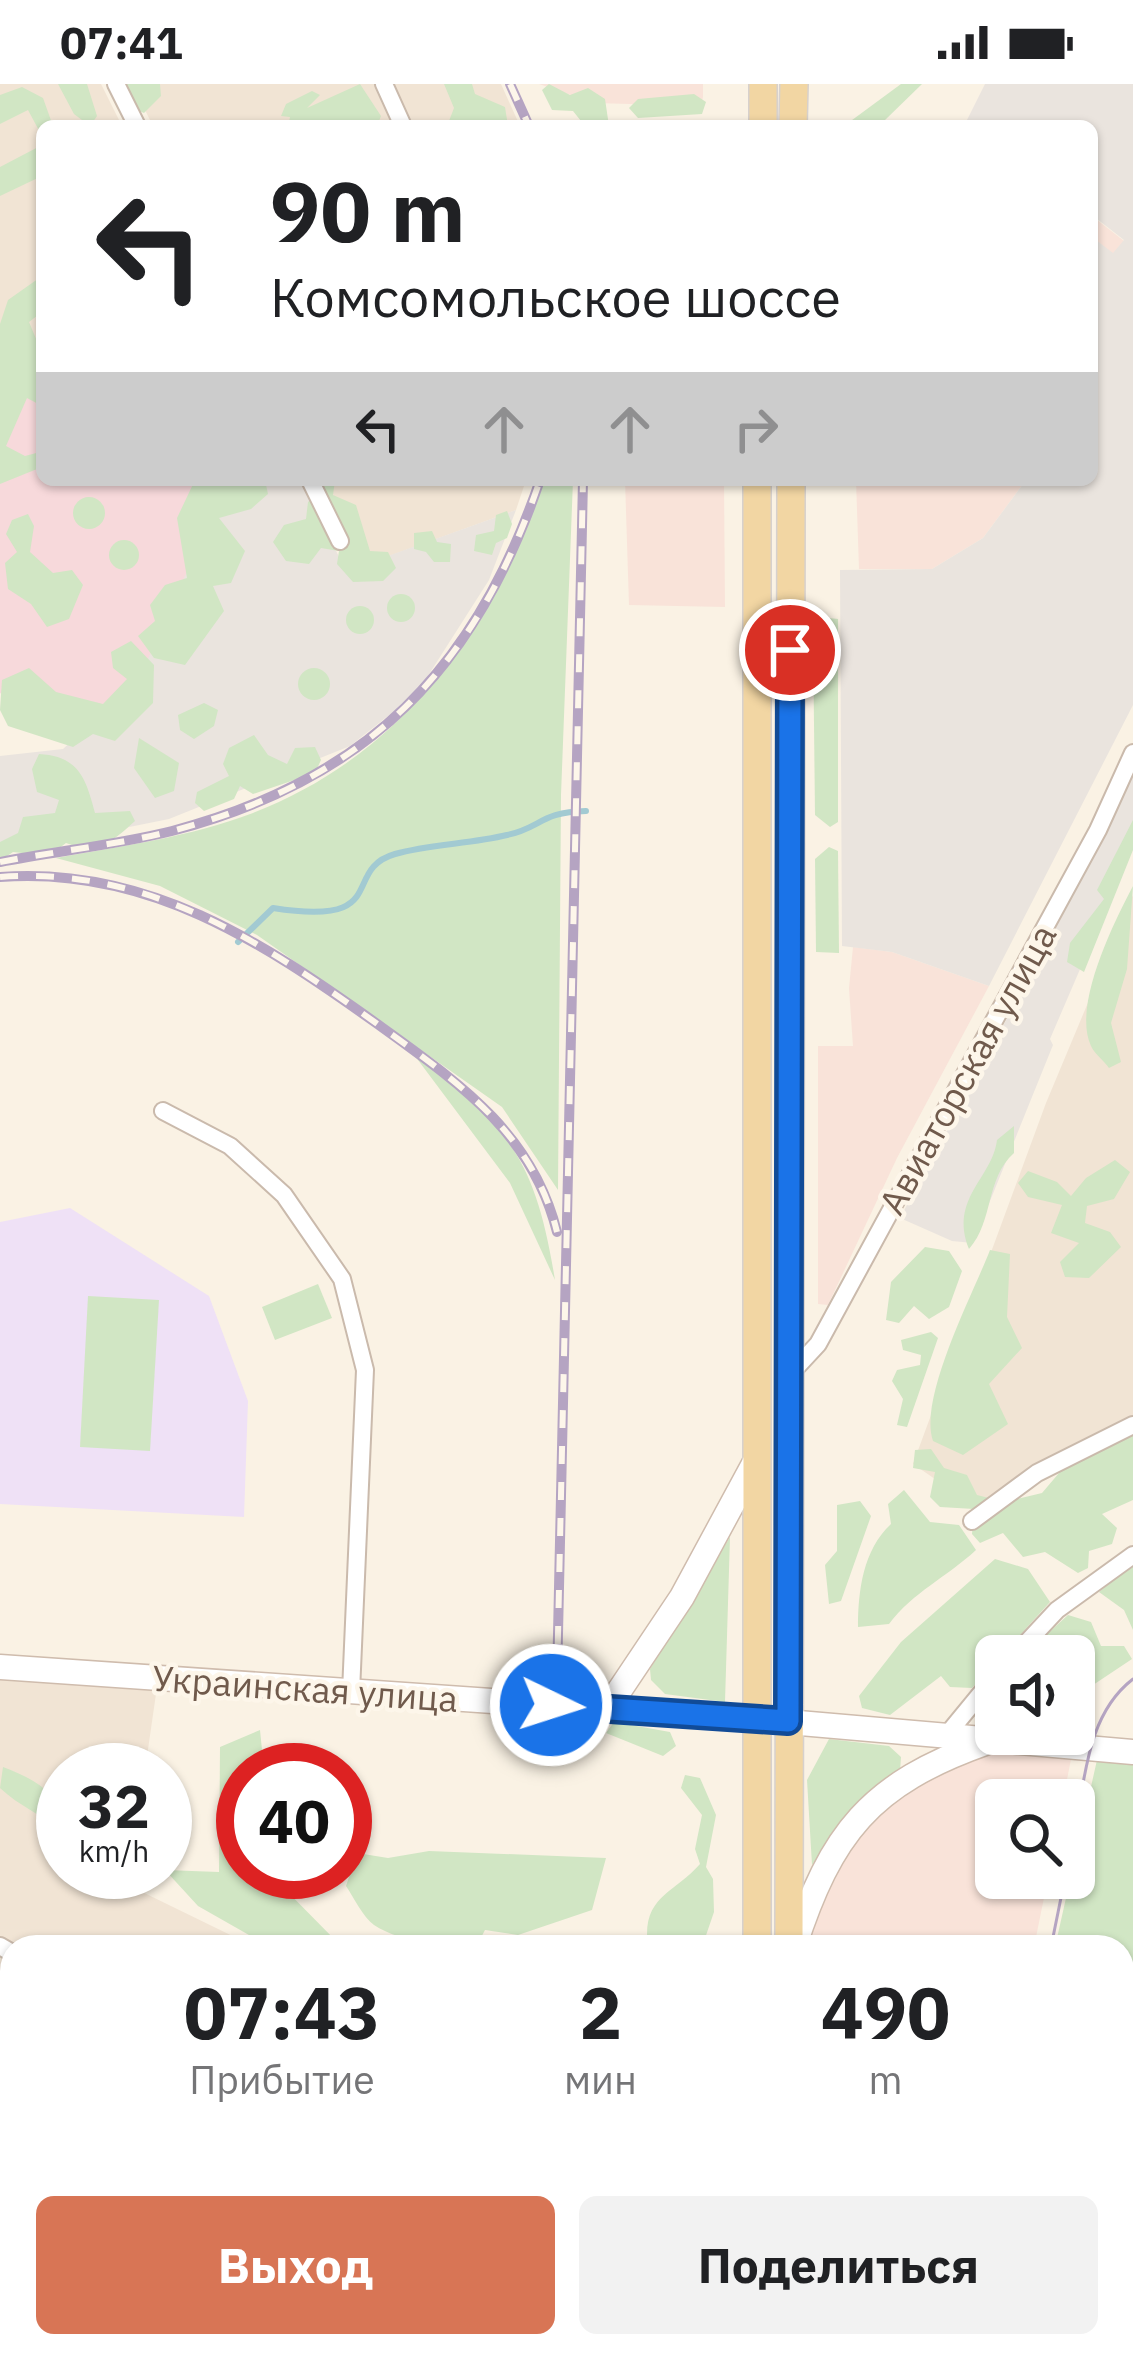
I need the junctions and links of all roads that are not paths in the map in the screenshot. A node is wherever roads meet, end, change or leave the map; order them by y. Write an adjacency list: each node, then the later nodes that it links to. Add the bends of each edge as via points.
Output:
1 (116, 84): 5 (street)
2 (383, 84): 6 (street)
3 (764, 84): 7 (main road)
4 (794, 84): 8 (main road)
5 (134, 120)
6 (401, 120)
7 (763, 120)
8 (793, 120)
9 (313, 486): 12 (street)
10 (757, 486): 17 (main road)
11 (790, 486): 15 (main road)
12 (340, 541)
13 (1133, 753): 15 (street, Авиаторская улица, via 818,1344)
14 (163, 1111): 22 (street, via 230,1146 284,1195 342,1279 365,1370)
15 (787, 1377): 26 (main road)
16 (1133, 1425): 18 (street, via 1037,1473)
17 (755, 1462): 24 (street, via 682,1597); 25 (main road)
18 (972, 1521)
19 (1133, 1555): 20 (street)
20 (1034, 1635)
21 (0, 1667): 22 (street, Украинская улица)
22 (351, 1692): 24 (street, Украинская улица)
23 (975, 1701): 28 (street)
24 (607, 1709): 25 (street, Украинская улица)
25 (754, 1718): 26 (street, Украинская улица); 34 (main road)
26 (788, 1721): 27 (street, Украинская улица); 35 (main road)
27 (906, 1733): 28 (street, Украинская улица); 33 (street, via 920,1752)
28 (945, 1737): 29 (street, Украинская улица); 33 (street)
29 (975, 1740)
30 (975, 1748): 33 (street)
31 (1095, 1749): 32 (street, Украинская улица)
32 (1133, 1752)
33 (916, 1773): 36 (street, via 837,1843)
34 (757, 1935)
35 (792, 1935)
36 (796, 1935)

